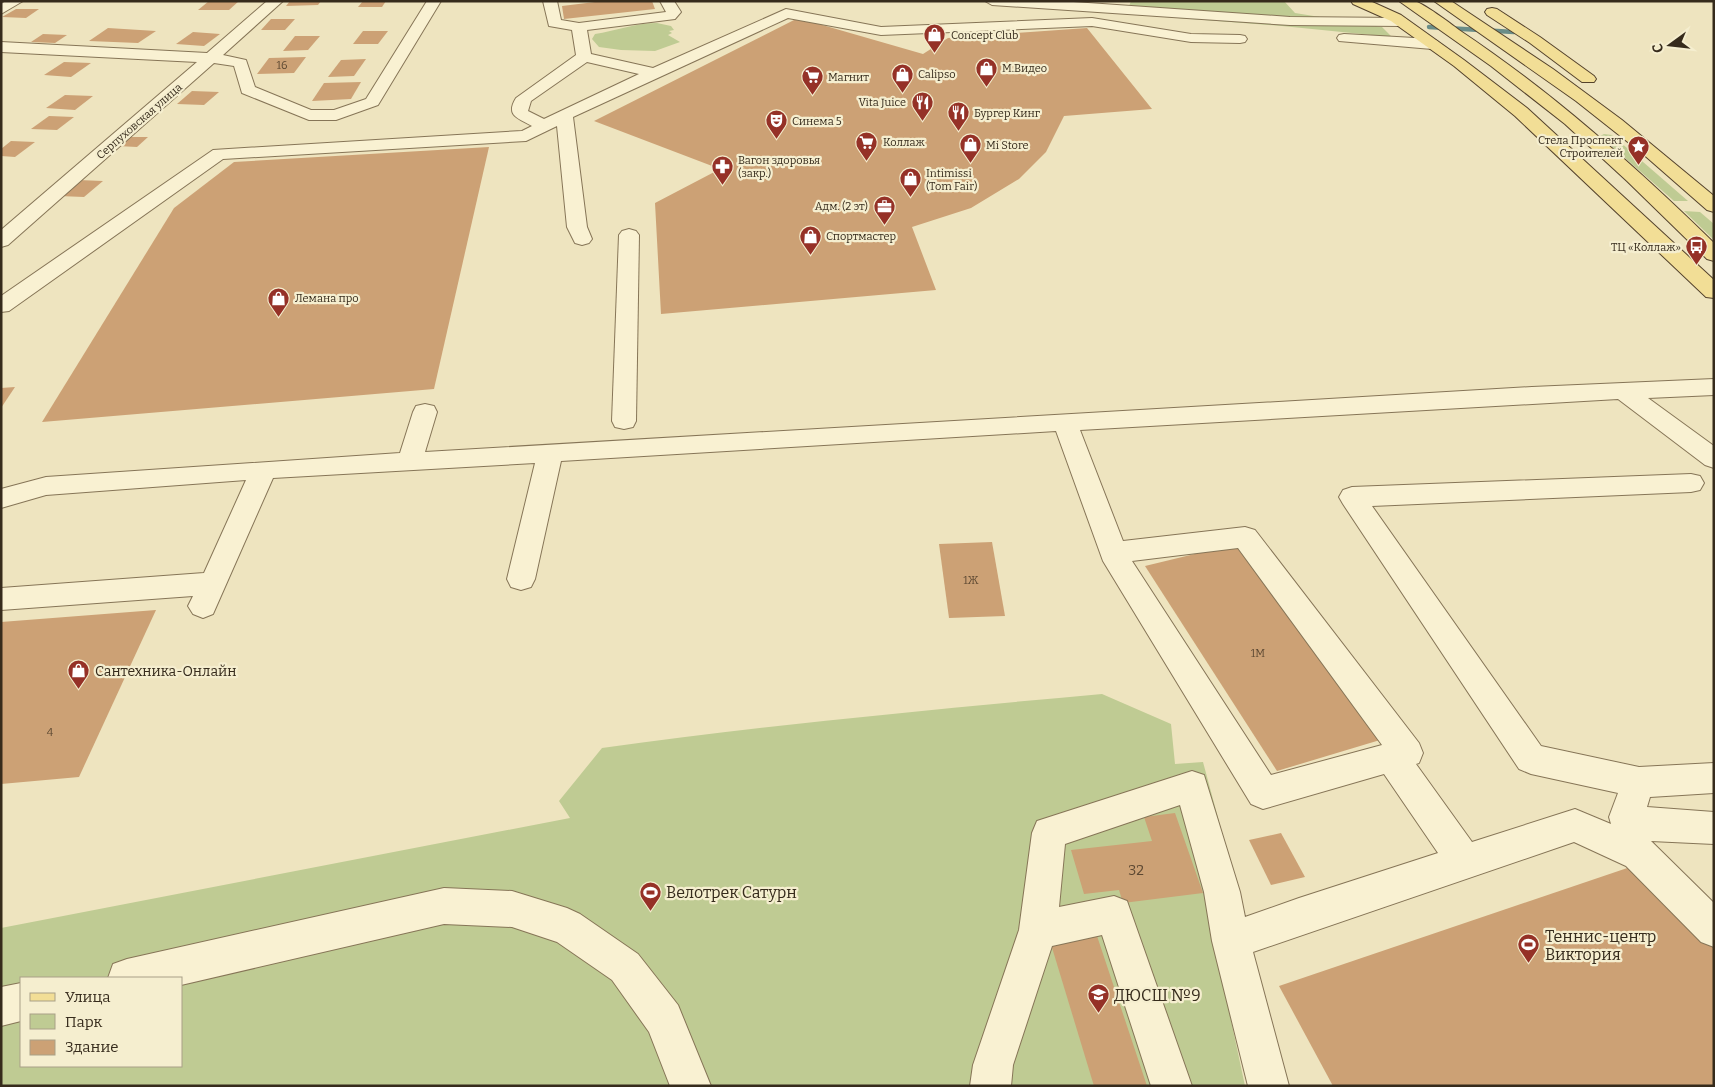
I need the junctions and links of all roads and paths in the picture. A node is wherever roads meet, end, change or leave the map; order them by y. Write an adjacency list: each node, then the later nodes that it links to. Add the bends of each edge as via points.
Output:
1 (16, 1): 11 (street)
2 (276, 1): 19 (street, Серпуховская улица)
3 (434, 1): 19 (street, via 372,102 336,115 309,115 248,90 241,63)
4 (550, 1): 13 (street, via 554,23)
5 (667, 1): 13 (street, via 674,12 670,16)
6 (992, 1): 12 (street, via 1290,21)
7 (1358, 1): 12 (main road)
8 (1406, 1): 30 (main road, via 1550,103 1663,204)
9 (1441, 1): 25 (main road, via 1499,38)
10 (1484, 6): 21 (main road)
11 (1, 10)
12 (1401, 22): 15 (main road)
13 (579, 27): 18 (street)
14 (1253, 36): 15 (street, via 1275,32); 17 (street); 20 (street, via 1200,39 1092,22 881,31 786,13)
15 (1432, 44): 31 (main road, via 1521,112)
16 (1, 47): 19 (street)
17 (1223, 54)
18 (584, 57): 20 (street); 24 (street, via 524,98 520,113)
19 (210, 58): 29 (street, Серпуховская улица)
20 (654, 74): 23 (street)
21 (1597, 86)
22 (1617, 106): 25 (main road)
23 (564, 116): 24 (street); 28 (street, via 577,227)
24 (544, 126): 32 (street, via 526,136 219,154)
25 (1636, 141): 26 (main road)
26 (1714, 206)
27 (629, 235): 36 (street)
28 (582, 239)
29 (1, 240)
30 (1714, 255)
31 (1714, 292)
32 (1, 306)
33 (1714, 387): 34 (street)
34 (1623, 391): 37 (street); 39 (street)
35 (425, 412): 40 (street)
36 (624, 421)
37 (1064, 423): 38 (street); 44 (street)
38 (550, 453): 40 (street); 45 (street)
39 (1714, 459)
40 (410, 461): 41 (street)
41 (264, 470): 43 (street, via 46,486); 46 (street, via 208,594)
42 (1691, 483): 49 (street, via 1352,497 1531,759)
43 (1, 499)
44 (1114, 553): 47 (street, via 1263,793); 47 (street, via 1246,537 1407,753)
45 (521, 579)
46 (1, 599)
47 (1391, 758): 53 (street)
48 (1714, 778): 49 (street)
49 (1639, 782): 50 (street)
50 (1626, 817): 51 (street, via 1652,825); 52 (street)
51 (1714, 828)
52 (1638, 854): 53 (street, via 1574,826); 54 (street)
53 (1465, 862): 56 (street)
54 (1714, 929)
55 (1038, 930): 56 (street, via 1049,833 1192,786 1222,892); 61 (street, via 993,1065); 62 (street, via 1114,914)
56 (1231, 941): 63 (street)
57 (131, 977): 60 (street, via 444,906 512,910 567,927 624,967 664,1019)
58 (20, 1002): 59 (street)
59 (1, 1007)
60 (691, 1086)
61 (990, 1086)
62 (1172, 1086)
63 (1269, 1086)

